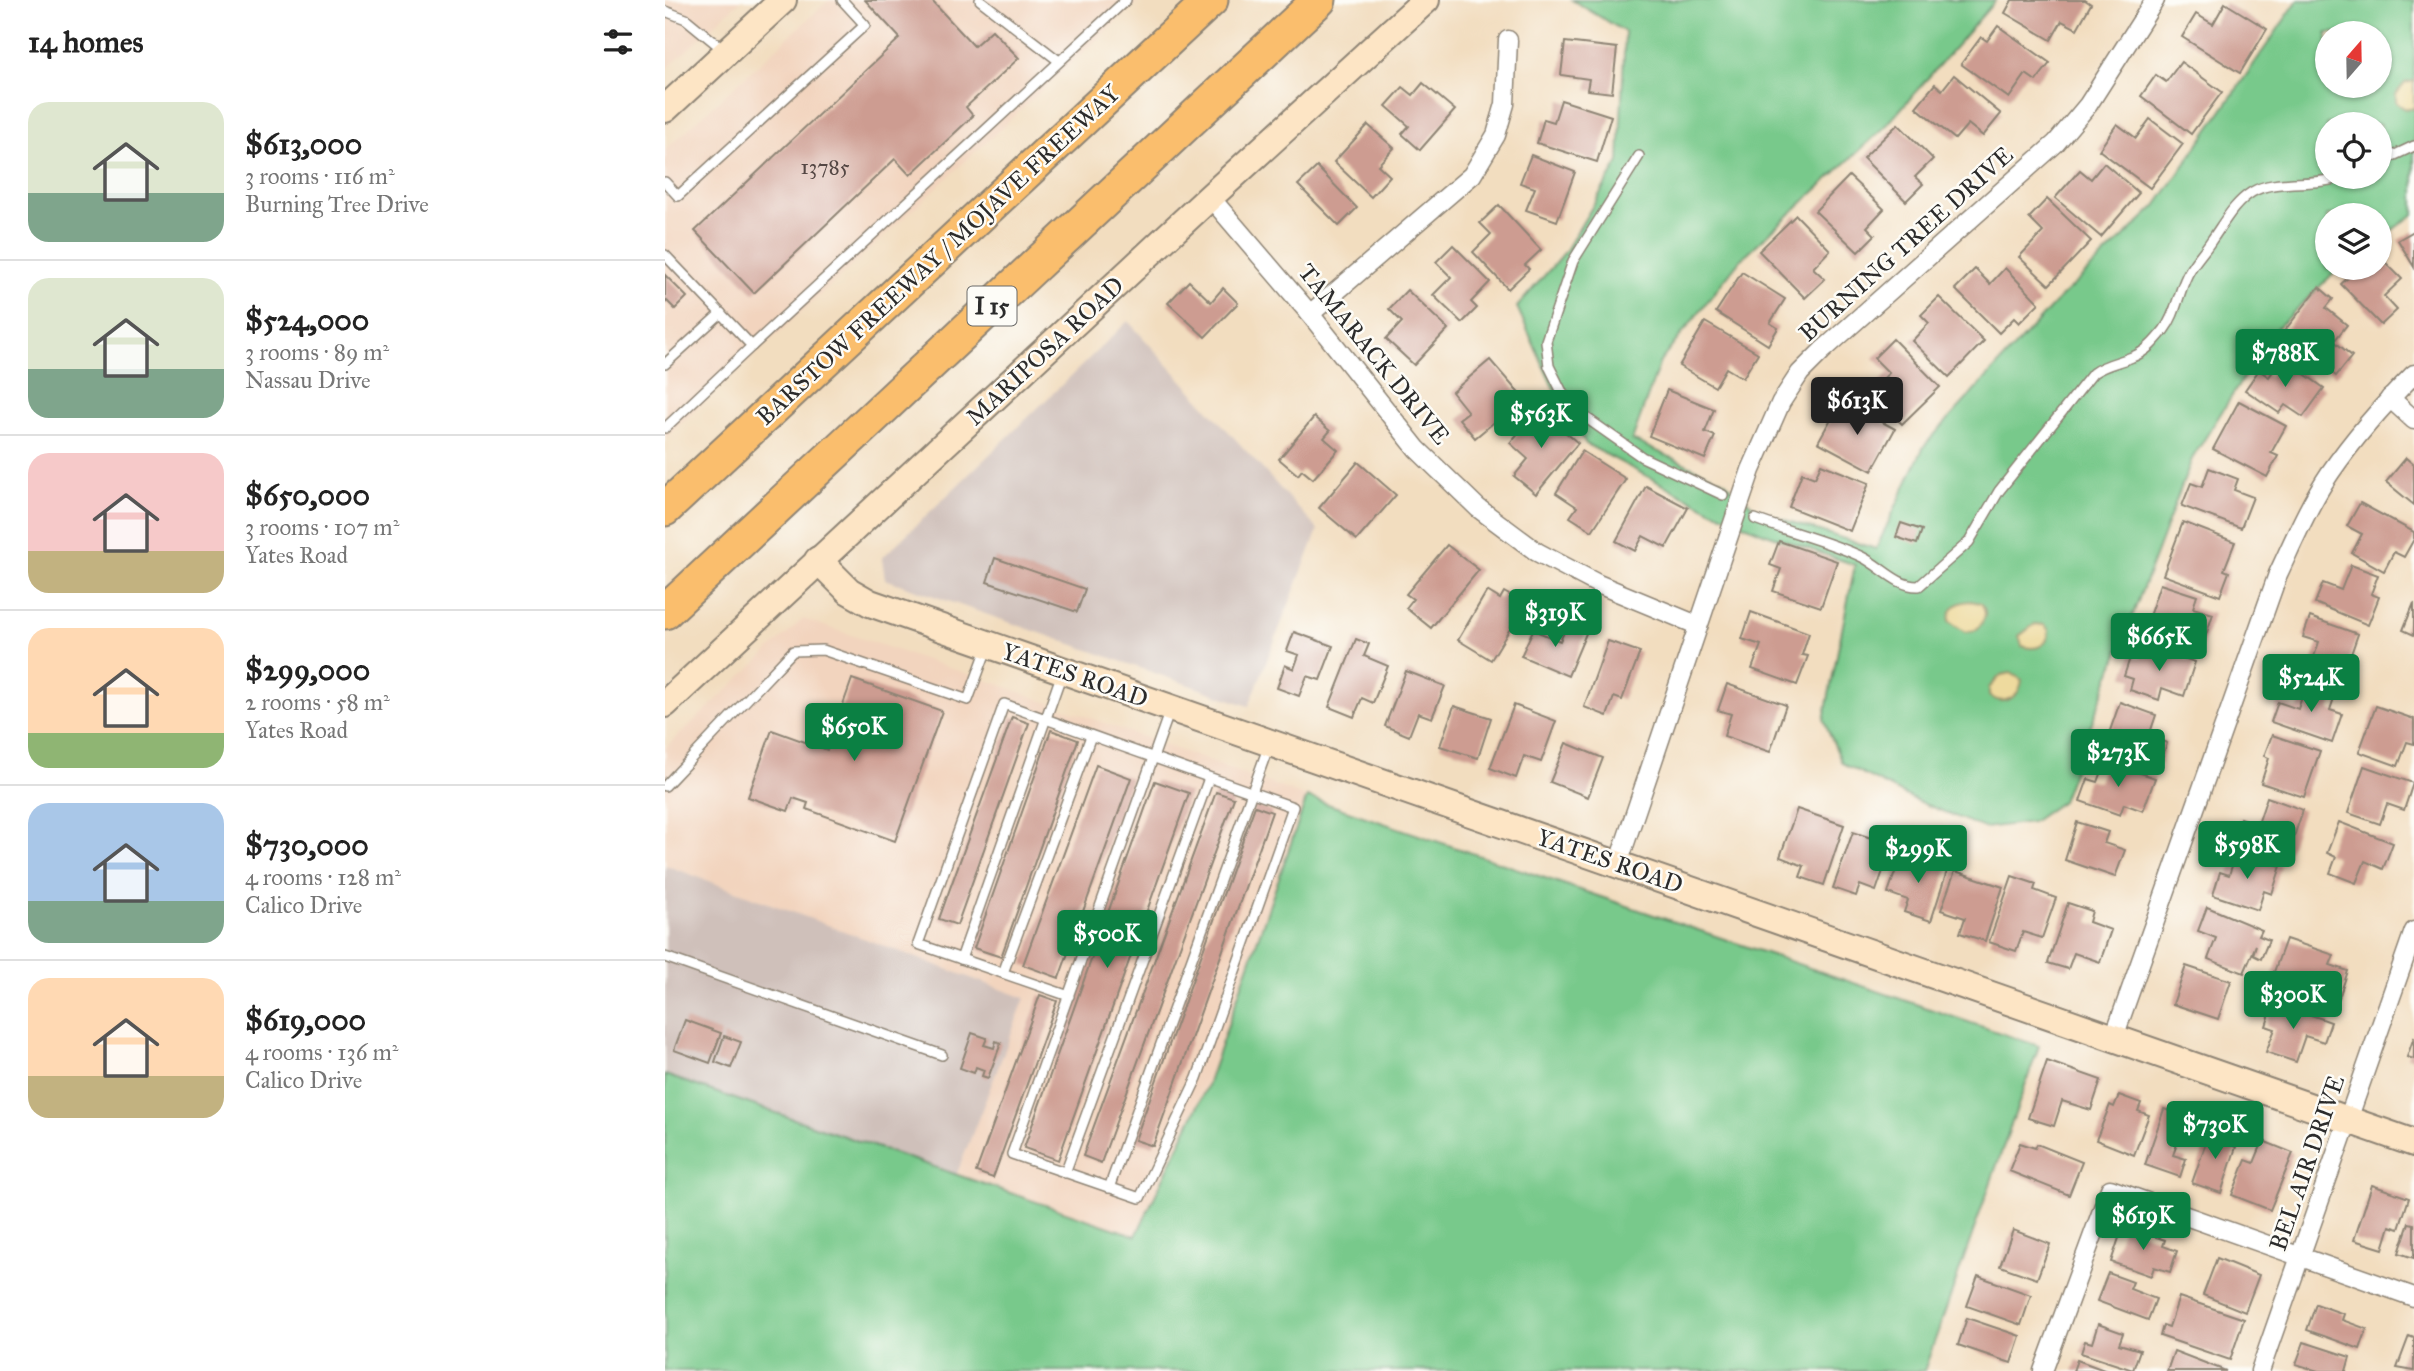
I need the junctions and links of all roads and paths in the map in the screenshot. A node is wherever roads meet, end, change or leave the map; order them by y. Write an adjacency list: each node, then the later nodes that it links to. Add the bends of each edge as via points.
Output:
1 (783, 0): 11 (street)
2 (842, 0): 17 (lane, via 865,25 678,196)
3 (980, 0): 12 (lane)
4 (1126, 0): 12 (lane)
5 (1211, 0): 30 (highway, BARSTOW FREEWAY / MOJAVE FREEWAY)
6 (1318, 0): 33 (highway, I 15)
7 (1426, 0): 19 (street, MARIPOSA ROAD)
8 (2155, 0): 34 (street, BURNING TREE DRIVE, via 2088,105 2056,143 1800,373 1766,433)
9 (665, 11): 11 (lane, via 685,19)
10 (1508, 40): 22 (street, via 1505,104 1496,135 1472,176)
11 (727, 52): 13 (street)
12 (1059, 61): 23 (lane)
13 (665, 109)
14 (2414, 146): 16 (lane)
15 (1639, 156): 29 (lane, via 1573,261 1546,341 1549,366 1571,404 1585,416 1642,457)
16 (2392, 156)
17 (665, 183)
18 (2315, 183): 31 (lane, via 2268,186 2241,200 2192,263 2167,326 2146,349 2093,373 1999,491 1969,542 1919,586 1910,587 1863,557)
19 (1210, 197): 22 (street, TAMARACK DRIVE); 32 (street, MARIPOSA ROAD)
20 (665, 255): 21 (lane)
21 (720, 313): 23 (lane); 24 (lane)
22 (1310, 314): 34 (street, TAMARACK DRIVE, via 1417,449 1478,508 1549,559)
23 (752, 346): 28 (lane)
24 (665, 364)
25 (2414, 374): 26 (street)
26 (2390, 398): 27 (street); 52 (street, via 2330,473 2278,574)
27 (2414, 420)
28 (665, 428)
29 (1723, 495)
30 (665, 509)
31 (1755, 519)
32 (818, 560): 35 (street, YATES ROAD, via 849,591 870,603); 37 (street, MARIPOSA ROAD)
33 (665, 612)
34 (1697, 625): 46 (street, BURNING TREE DRIVE)
35 (988, 645): 36 (street, YATES ROAD); 44 (lane, via 968,700 823,650 793,651)
36 (1063, 671): 38 (street, YATES ROAD); 39 (lane)
37 (665, 704)
38 (1171, 708): 41 (street, YATES ROAD); 42 (lane)
39 (1047, 719): 40 (lane); 49 (lane); 49 (lane, via 1004,704 999,717 918,944)
40 (1091, 736): 42 (lane); 50 (lane)
41 (1271, 742): 45 (lane); 46 (street, YATES ROAD)
42 (1153, 758): 43 (lane); 51 (lane)
43 (1209, 778): 45 (lane); 56 (lane)
44 (665, 786)
45 (1252, 793): 57 (lane); 57 (lane, via 1293,807 1197,1078 1140,1198)
46 (1618, 864): 52 (street, YATES ROAD)
47 (2414, 931): 54 (street, BEL AIR DRIVE)
48 (665, 957): 53 (lane)
49 (961, 958): 50 (lane)
50 (1003, 973): 51 (lane)
51 (1069, 996): 56 (lane, via 1012,1154)
52 (2114, 1037): 54 (street, YATES ROAD)
53 (942, 1055)
54 (2348, 1119): 55 (street, YATES ROAD); 58 (street, BEL AIR DRIVE)
55 (2414, 1143)
56 (1065, 1173): 57 (lane)
57 (1109, 1188)
58 (2301, 1256): 59 (street); 60 (street, via 2110,1189); 61 (street, BEL AIR DRIVE)
59 (2414, 1297)
60 (2043, 1371)
61 (2260, 1371)

